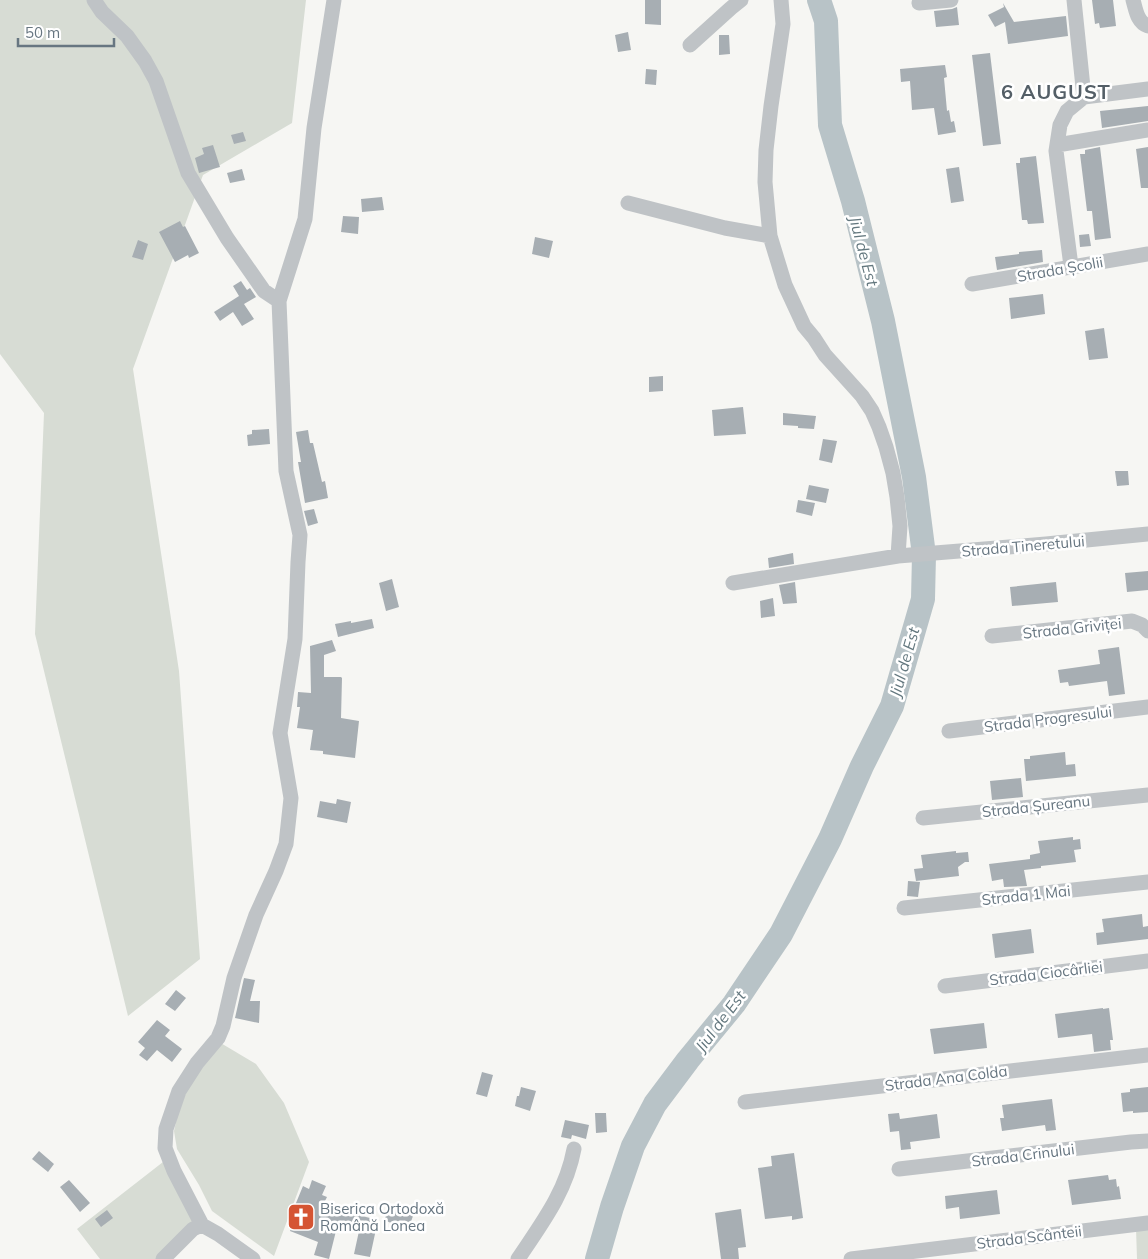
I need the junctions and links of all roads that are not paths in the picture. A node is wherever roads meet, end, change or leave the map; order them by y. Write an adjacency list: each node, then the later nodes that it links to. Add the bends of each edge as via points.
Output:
1 (94, 0): 20 (street, via 145,61 156,81 188,172 232,246 264,291)
2 (334, 0): 20 (street, via 314,128 305,219)
3 (741, 0): 10 (street)
4 (781, 0): 16 (street, via 783,24 765,166)
5 (952, 0): 8 (street)
6 (1074, 0): 12 (street)
7 (1133, 0): 9 (street, via 1137,15)
8 (919, 3)
9 (1148, 26)
10 (690, 45)
11 (1148, 89): 12 (street)
12 (1084, 97): 14 (street, via 1067,111 1060,125)
13 (1148, 130): 14 (street)
14 (1057, 145): 18 (street)
15 (628, 203): 16 (street)
16 (770, 236): 22 (street, via 785,285 804,326 862,396 879,427 893,473)
17 (1148, 254): 18 (street, Strada Școlii)
18 (1071, 266): 19 (street, Strada Școlii)
19 (972, 284)
20 (279, 301): 40 (street, via 286,471 300,535 295,639 280,733 291,798 286,844 237,969 223,1026 218,1038 179,1090 166,1129 164,1148)
21 (1148, 534): 22 (street, Strada Tineretului)
22 (903, 556): 23 (street, Strada Tineretului)
23 (733, 583)
24 (1148, 631): 25 (street, Strada Griviței, via 1132,622)
25 (992, 636)
26 (1148, 706): 27 (street, Strada Progresului)
27 (949, 731)
28 (1148, 795): 29 (street, Strada Șureanu)
29 (923, 818)
30 (1148, 882): 31 (street, Strada 1 Mai)
31 (904, 908)
32 (1148, 961): 33 (street, Strada Ciocârliei)
33 (945, 986)
34 (1148, 1054): 35 (street, Strada Ana Colda)
35 (745, 1102)
36 (1148, 1141): 38 (street, Strada Crinului)
37 (574, 1149): 43 (street, via 555,1202)
38 (899, 1169)
39 (1148, 1223): 44 (street, Strada Scânteii)
40 (202, 1225): 41 (street, via 193,1229); 42 (street)
41 (163, 1259)
42 (253, 1259)
43 (518, 1259)
44 (851, 1259)

